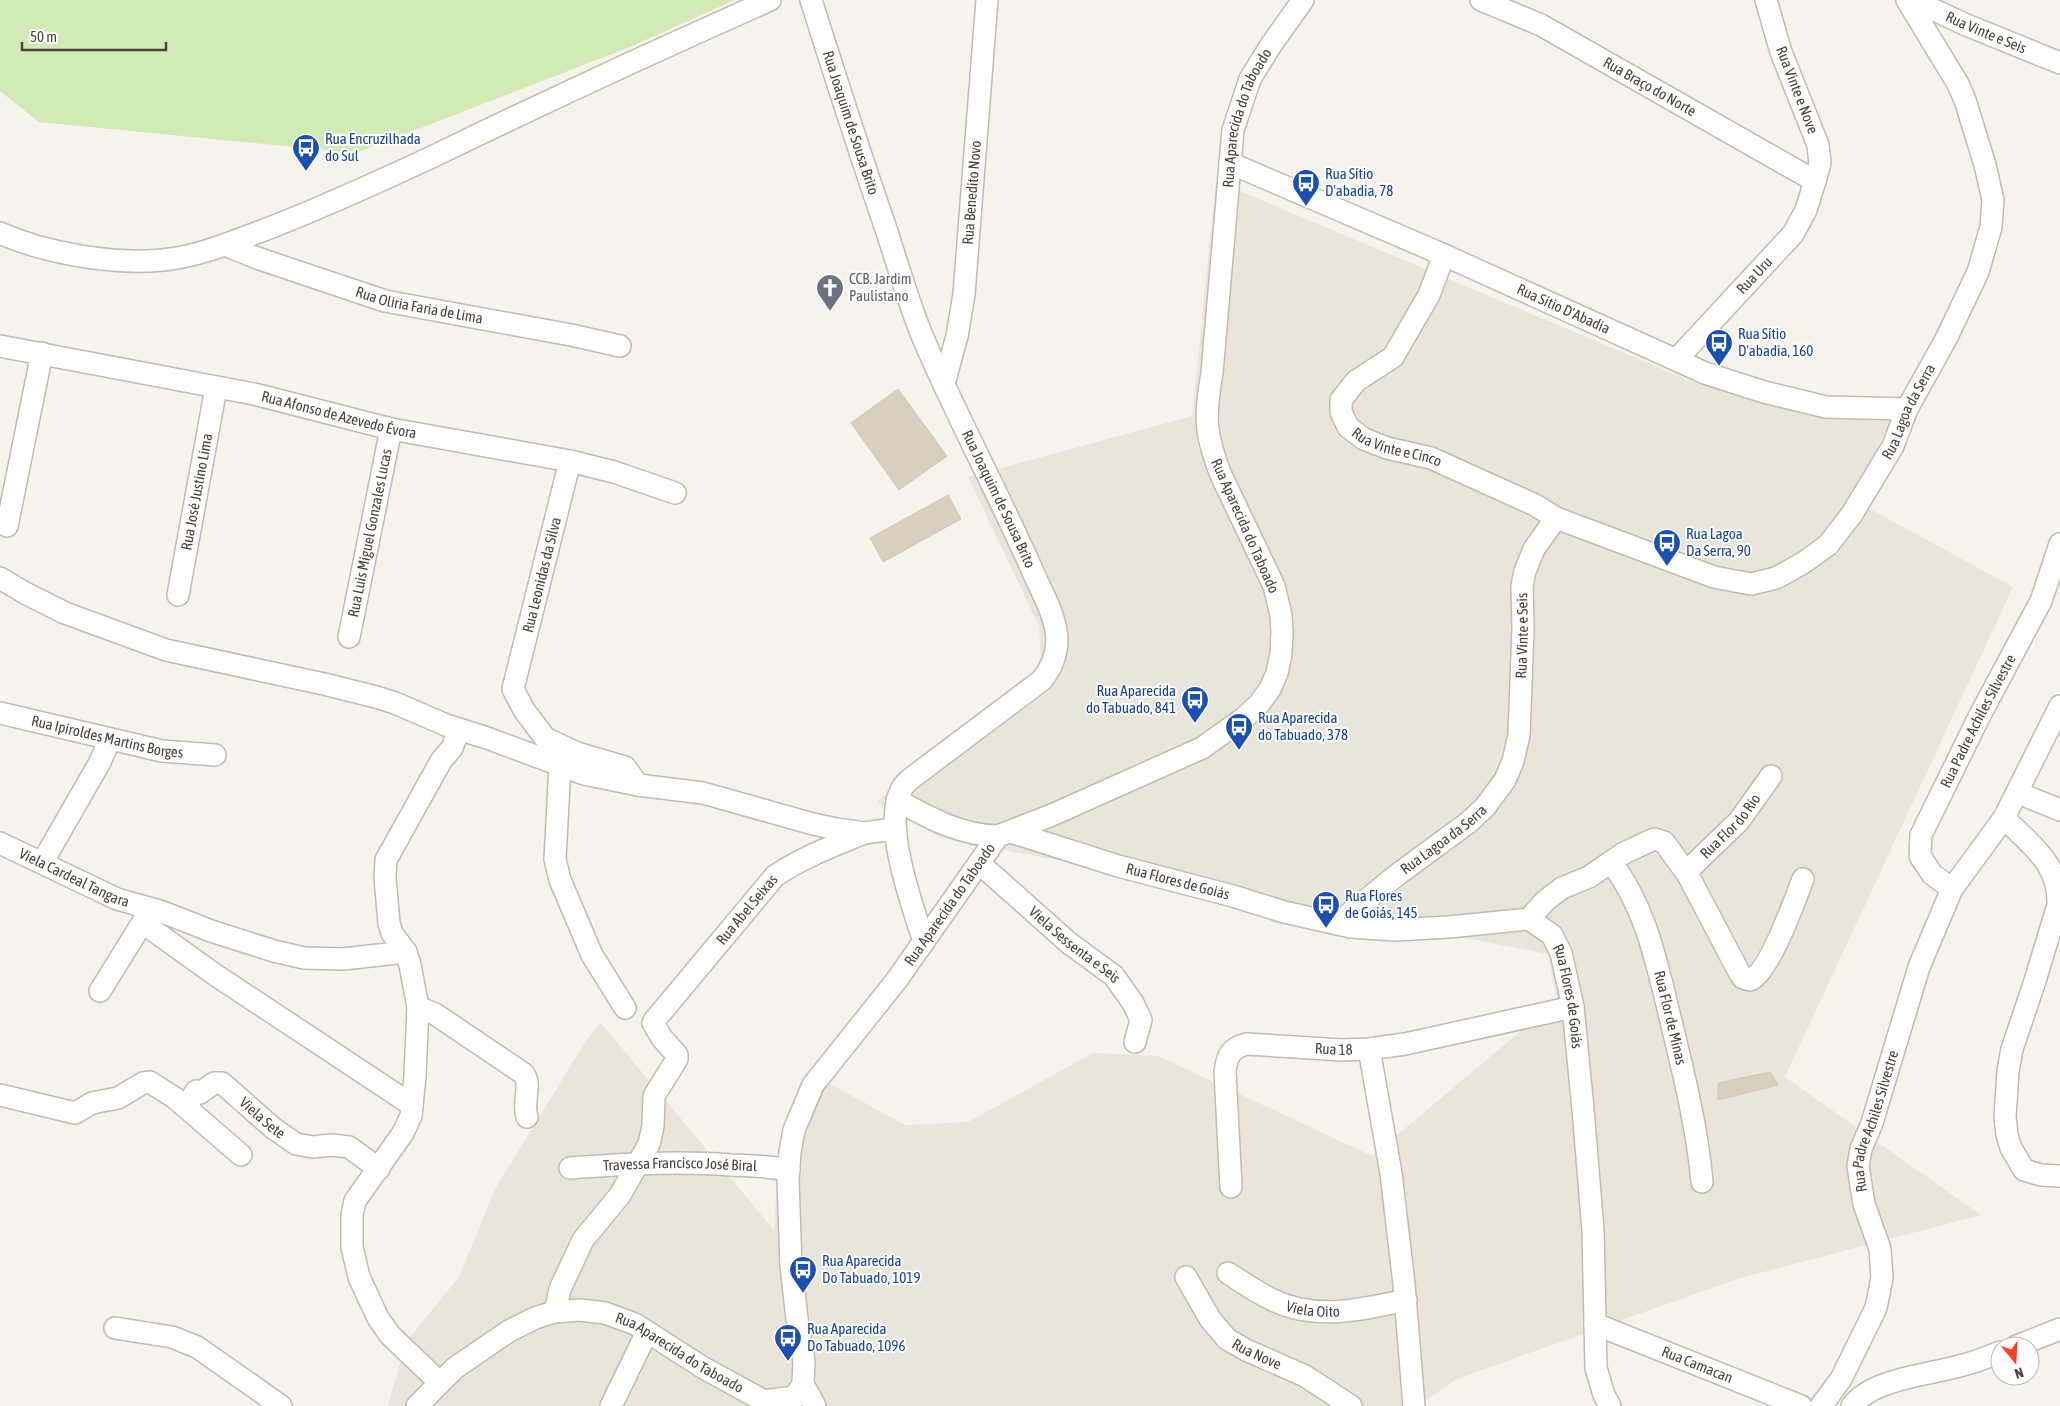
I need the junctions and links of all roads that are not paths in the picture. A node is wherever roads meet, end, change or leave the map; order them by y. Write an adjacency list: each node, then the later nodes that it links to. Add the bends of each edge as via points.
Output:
1 (770, 0): 13 (street, via 390,176)
2 (811, 0): 19 (street, Rua Joaquim de Sousa Brito, via 867,178 921,331)
3 (987, 0): 19 (street, Rua Benedito Novo, via 964,294)
4 (1303, 0): 10 (street, Rua Aparecida do Taboado, via 1250,79 1233,130)
5 (1481, 0): 11 (street, Rua Braço do Norte, via 1541,25)
6 (1766, 0): 11 (street, Rua Vinte e Nove, via 1818,145 1820,163)
7 (1907, 0): 21 (street, Rua Lagoa da Serra, via 1958,84 1993,200 1991,227 1978,272)
8 (1914, 0): 9 (street, Rua Vinte e Seis)
9 (2060, 63)
10 (1230, 163): 14 (street, Rua Sítio D'Abadia); 46 (street, Rua Aparecida do Taboado, via 1206,426 1221,475 1279,603 1282,632 1277,673 1259,704 1202,748)
11 (1815, 181): 18 (street, Rua Uru, via 1806,210 1793,234)
12 (0, 233): 13 (street, via 38,246 128,261 171,259)
13 (225, 245): 16 (street, Rua Oliria Faria de Lima, via 385,301)
14 (1444, 254): 18 (street, Rua Sítio D'Abadia); 25 (street, Rua Vinte e Cinco, via 1429,295 1393,357 1356,381 1340,400 1341,412 1348,427 1364,440 1431,458 1535,505)
15 (0, 346): 17 (street, Rua Afonso de Azevedo Évora)
16 (620, 346)
17 (42, 353): 20 (street, Rua Afonso de Azevedo Évora); 26 (street)
18 (1677, 359): 21 (street, Rua Sítio D'Abadia, via 1706,373 1764,392 1826,407)
19 (944, 384): 41 (street, Rua Joaquim de Sousa Brito, via 1054,618 1058,645 1050,671 1042,680 909,780)
20 (216, 388): 22 (street, Rua Afonso de Azevedo Évora); 29 (street, Rua José Justino Lima)
21 (1907, 409): 25 (street, Rua Lagoa da Serra, via 1893,446 1852,514 1828,545 1776,578 1752,584 1714,577)
22 (391, 429): 23 (street, Rua Afonso de Azevedo Évora); 30 (street, Rua Luis Miguel Gonzales Lucas)
23 (570, 461): 24 (street, Rua Afonso de Azevedo Évora); 39 (street, Rua Leonidas da Silva, via 513,689 545,738 577,753 625,767)
24 (675, 493)
25 (1556, 518): 36 (street, Rua Vinte e Seis, via 1534,549 1522,586 1524,629 1519,735)
26 (6, 526)
27 (2060, 544): 53 (street, Rua Padre Achiles Silvestre, via 2041,601 1921,835 1920,856 1932,874)
28 (0, 578): 33 (street, via 65,613 166,650 376,697)
29 (178, 596)
30 (349, 637)
31 (2060, 706): 40 (street, Rua Padre Achiles Silvestre)
32 (0, 712): 34 (street, Rua Ipiroldes Martins Borges)
33 (459, 729): 37 (street); 58 (street, via 452,748 441,761 386,860 389,923 395,940)
34 (110, 739): 35 (street, Rua Ipiroldes Martins Borges, via 162,751); 49 (street, via 93,776)
35 (215, 755)
36 (1514, 761): 56 (street, Rua Lagoa da Serra, via 1495,794 1469,822)
37 (560, 765): 39 (street, via 584,774); 62 (street, via 555,860 560,880 592,955)
38 (1771, 776): 51 (street, Rua Flor do Rio, via 1739,821)
39 (638, 785): 45 (street, via 704,793 813,824)
40 (2018, 793): 42 (street); 43 (street, Rua Padre Achiles Silvestre)
41 (897, 800): 44 (street, Rua Joaquim de Sousa Brito); 46 (street, Rua Flores de Goiás, via 954,829 977,834)
42 (2060, 810)
43 (2004, 818): 53 (street, Rua Padre Achiles Silvestre); 74 (street, via 2049,863 2060,892 2012,1049 2005,1117 2007,1135 2024,1170)
44 (894, 829): 45 (street); 57 (street, Rua Joaquim de Sousa Brito)
45 (864, 833): 70 (street, Rua Abel Seixas, via 818,852 775,876 654,1021 677,1058 654,1096 650,1144)
46 (1004, 834): 50 (street, Rua Aparecida do Taboado); 56 (street, Rua Flores de Goiás)
47 (0, 843): 49 (street, Viela Cardeal Tangara)
48 (1611, 862): 51 (street, via 1654,839 1664,842); 55 (street, via 1552,895); 75 (street, Rua Flor de Minas, via 1632,892 1657,963 1693,1109)
49 (42, 863): 54 (street, Viela Cardeal Tangara, via 117,898)
50 (979, 863): 57 (street, Rua Aparecida do Taboado); 63 (street, Viela Sessenta e Seis, via 1069,943 1114,976 1141,1020)
51 (1686, 872): 52 (street, via 1739,972 1750,980 1761,972 1773,950)
52 (1803, 880)
53 (1952, 889): 96 (street, Rua Padre Achiles Silvestre, via 1919,967 1858,1166 1864,1204 1880,1249 1882,1278 1876,1308 1842,1379)
54 (147, 916): 58 (street, Viela Cardeal Tangara, via 160,911 274,952 304,958 343,959); 59 (street); 66 (street, via 214,974)
55 (1530, 919): 56 (street, Rua Flores de Goiás, via 1387,930); 61 (street, Rua Flores de Goiás, via 1552,935 1561,953)
56 (1338, 924)
57 (924, 942): 73 (street, Rua Aparecida do Taboado, via 813,1085 794,1130)
58 (406, 952): 60 (street)
59 (100, 991)
60 (418, 1007): 66 (street); 68 (street, via 435,1014 524,1074 529,1083)
61 (1573, 1007): 64 (street, Rua 18); 81 (street, Rua Flores de Goiás, via 1592,1220)
62 (625, 1008)
63 (1135, 1042)
64 (1369, 1049): 76 (street, Rua 18, via 1247,1044 1231,1051 1225,1072); 79 (street, via 1391,1173)
65 (0, 1095): 67 (street, via 76,1113 92,1103 118,1098 146,1082 157,1085)
66 (412, 1105): 72 (street, via 403,1133)
67 (186, 1107): 69 (street); 72 (street, Viela Sete, via 196,1092 200,1093 214,1082 222,1083 296,1144 348,1147)
68 (526, 1117)
69 (241, 1155)
70 (638, 1164): 71 (street, Travessa Francisco José Biral); 73 (street, Travessa Francisco José Biral, via 713,1163); 80 (street, via 620,1195 583,1240 560,1289)
71 (570, 1168)
72 (379, 1170): 88 (street, via 356,1201 352,1215 352,1247 359,1277 378,1318)
73 (789, 1170): 87 (street, Rua Aparecida do Taboado, via 791,1256 804,1362)
74 (2060, 1176)
75 (1702, 1182)
76 (1231, 1187)
77 (1228, 1273): 79 (street, Viela Oito, via 1271,1300 1313,1312 1350,1311)
78 (1186, 1277): 92 (street, Rua Nove, via 1210,1319 1228,1339 1305,1376)
79 (1406, 1300): 93 (street)
80 (555, 1312): 84 (street, Rua Aparecida do Taboado, via 605,1313); 88 (street, Rua Aparecida do Taboado, via 509,1330 475,1352)
81 (1595, 1324): 94 (street, Rua Flores de Goiás, via 1596,1368); 95 (street, Rua Camacan)
82 (115, 1328): 89 (street, via 172,1337 197,1347)
83 (2060, 1329): 85 (street)
84 (648, 1332): 87 (street, Rua Aparecida do Taboado, via 764,1401); 90 (street)
85 (2040, 1337)
86 (1990, 1356): 97 (street, via 1963,1366 1886,1384)
87 (796, 1396): 91 (street)
88 (429, 1397)
89 (281, 1406)
90 (611, 1406)
91 (815, 1406)
92 (1350, 1406)
93 (1414, 1406)
94 (1610, 1406)
95 (1801, 1406)
96 (1821, 1406)
97 (1852, 1406)

